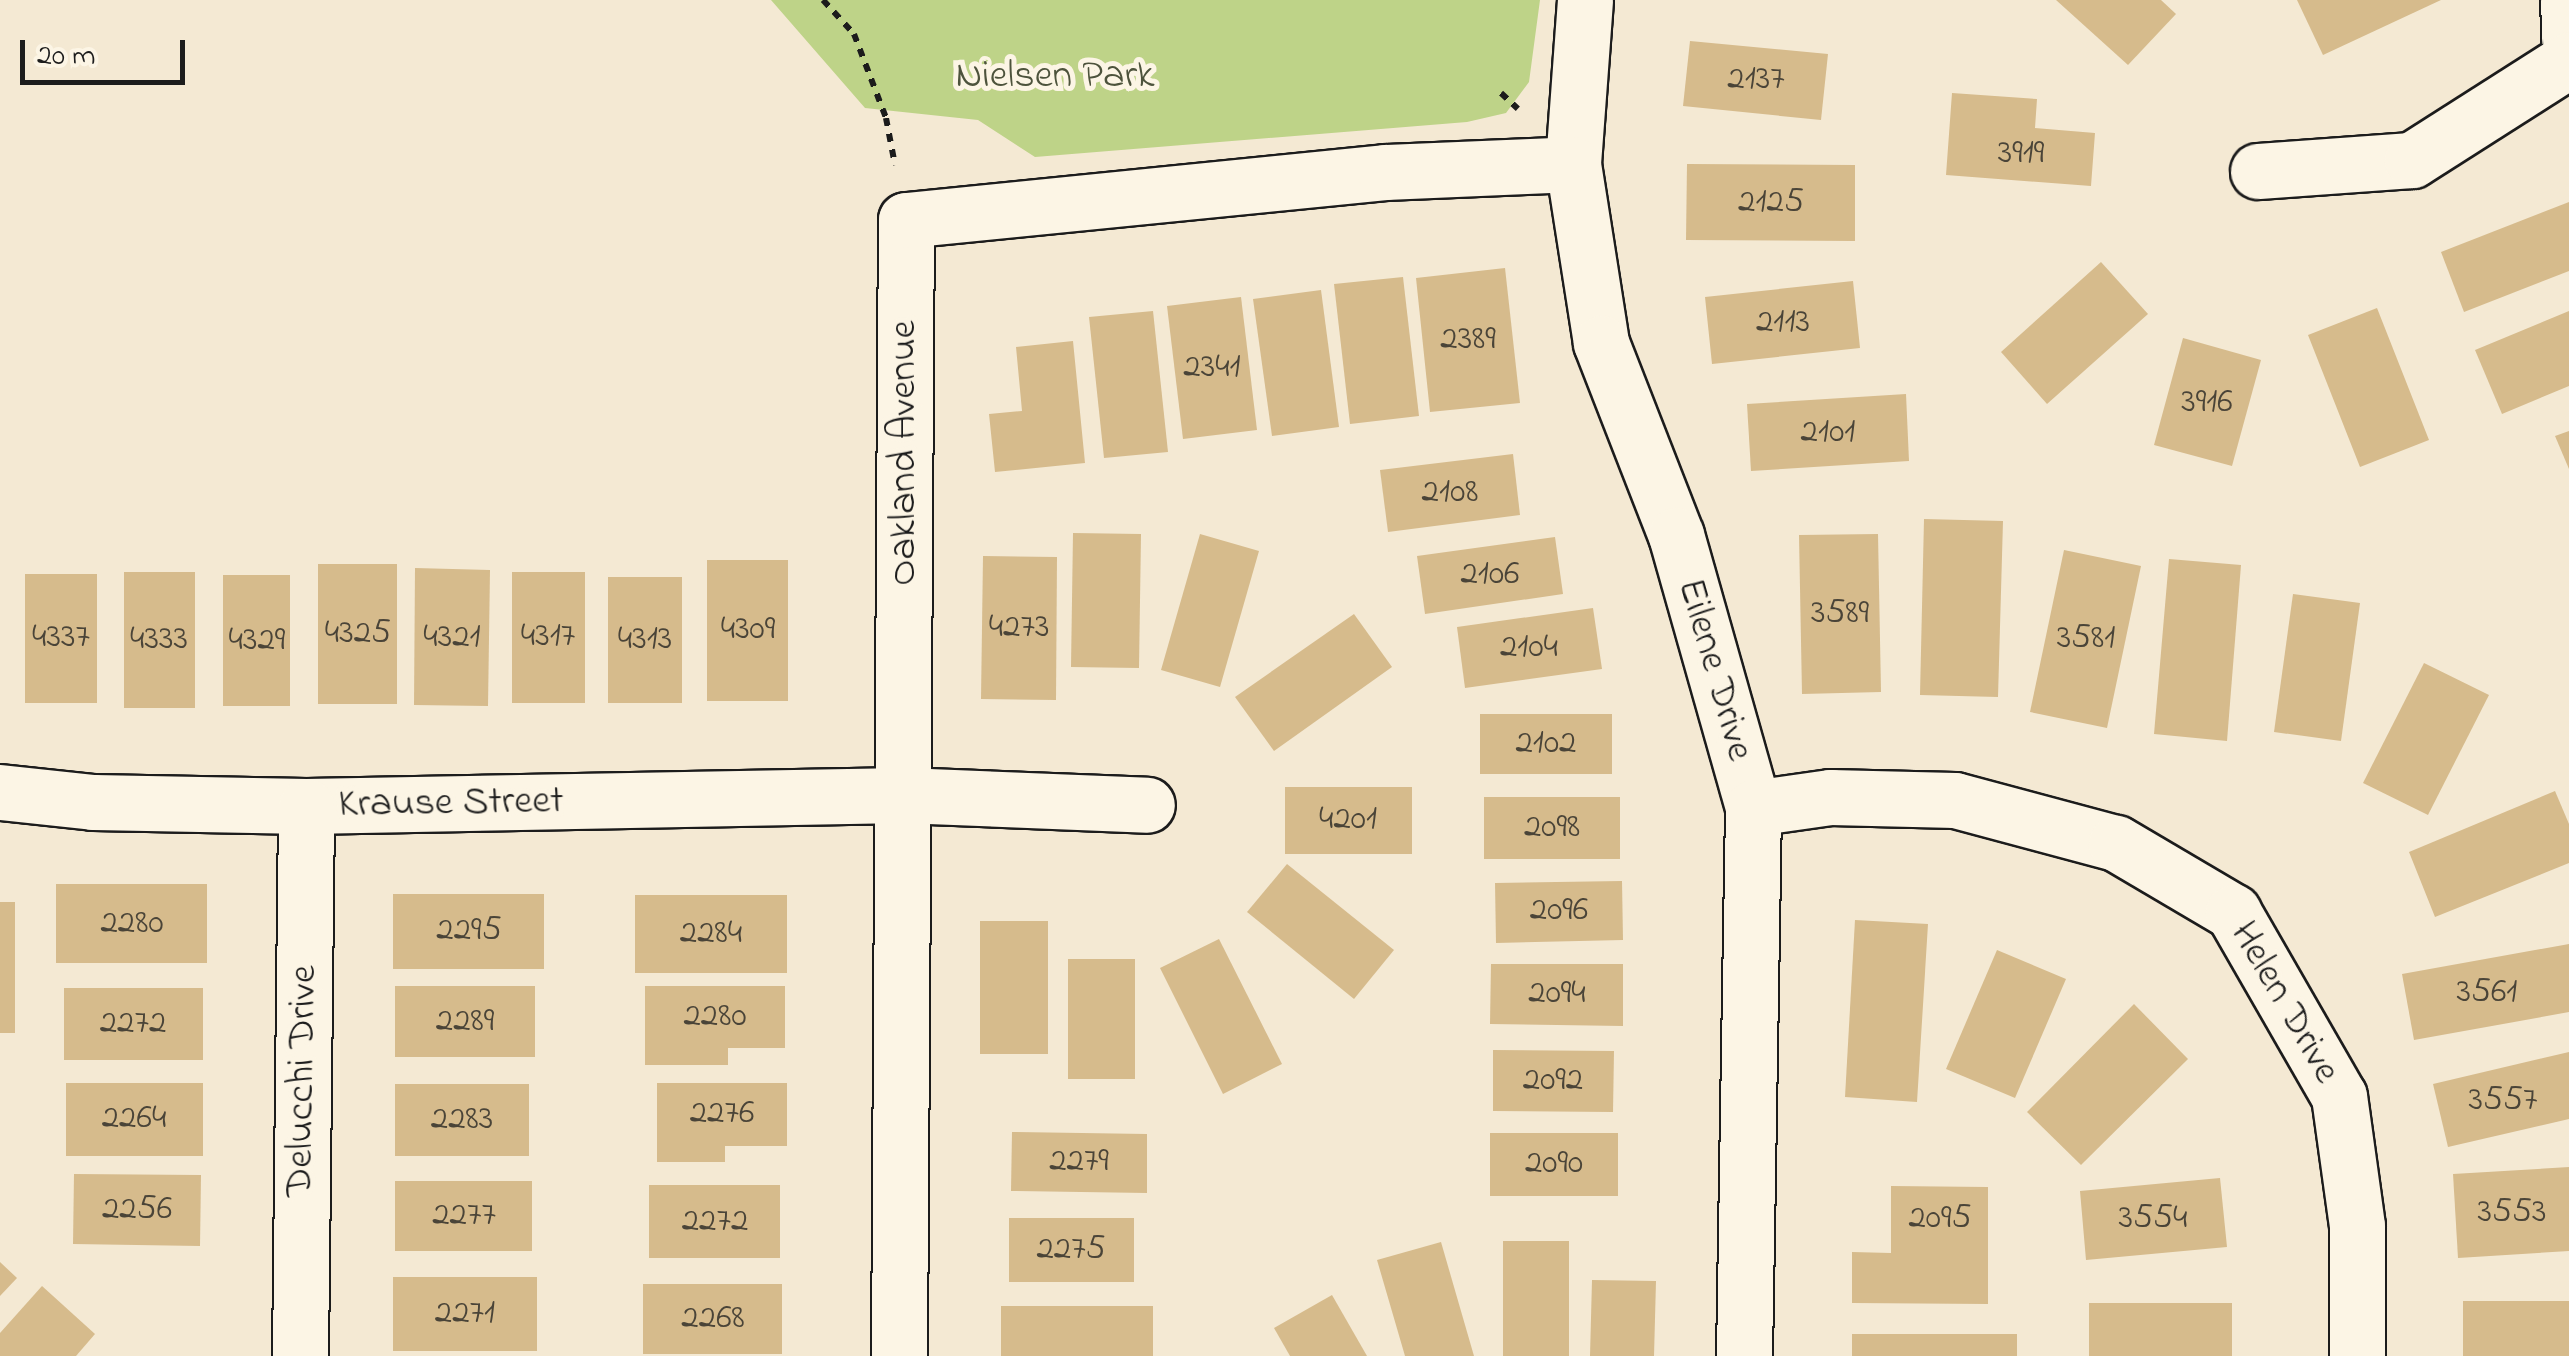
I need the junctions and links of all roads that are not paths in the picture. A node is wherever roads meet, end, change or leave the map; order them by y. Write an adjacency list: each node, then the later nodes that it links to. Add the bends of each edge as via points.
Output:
1 (1585, 0): 5 (street, Eilene Drive)
2 (2568, 0): 3 (street)
3 (2569, 37)
4 (2569, 60): 6 (street, via 2412,160)
5 (1573, 164): 8 (street, Oakland Avenue, via 1385,172 906,220); 11 (street, Eilene Drive, via 1601,343 1676,535)
6 (2258, 171)
7 (0, 792): 10 (street, Krause Street, via 93,802)
8 (903, 795): 9 (street, Krause Street); 10 (street, Krause Street); 13 (street, Oakland Avenue)
9 (1147, 805)
10 (306, 806): 12 (street, Delucchi Drive)
11 (1754, 808): 14 (street, Eilene Drive); 15 (street, Helen Drive, via 1830,797 1955,800 2116,843 2233,912 2339,1096 2358,1226)
12 (300, 1356)
13 (899, 1356)
14 (1744, 1356)
15 (2357, 1356)

